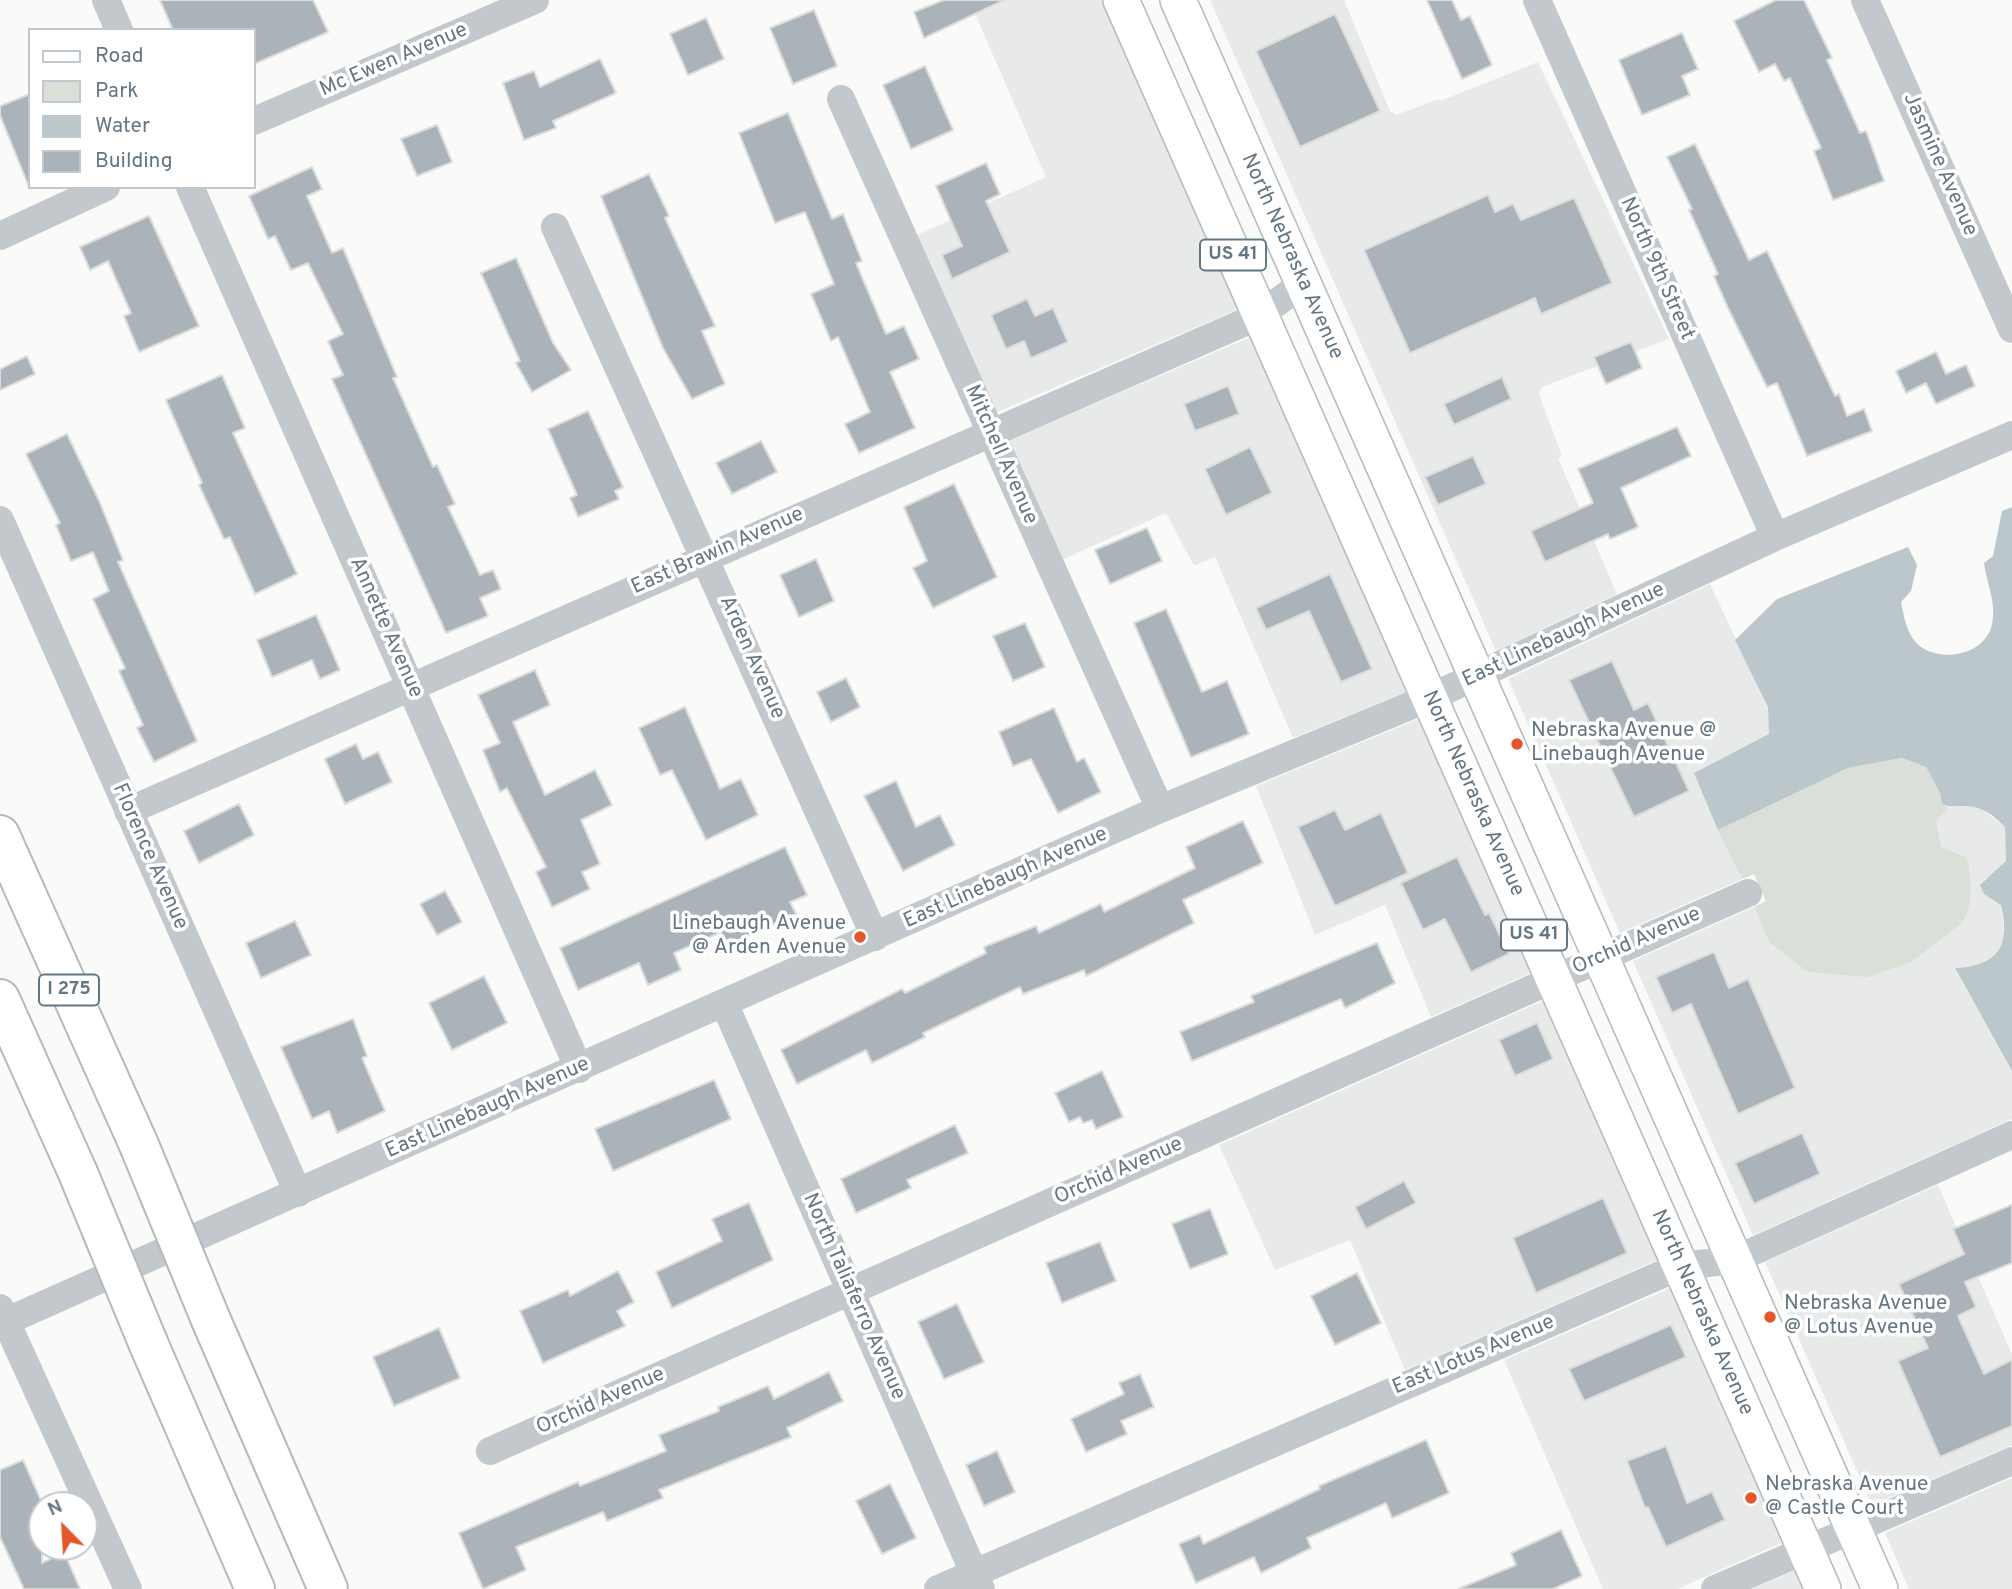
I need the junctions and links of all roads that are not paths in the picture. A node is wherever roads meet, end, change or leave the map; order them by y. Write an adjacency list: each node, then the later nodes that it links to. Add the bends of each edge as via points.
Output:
1 (106, 0): 7 (street)
2 (535, 0): 9 (street, Mc Ewen Avenue)
3 (1121, 0): 15 (main road, North Nebraska Avenue / US 41)
4 (1178, 0): 14 (main road, North Nebraska Avenue / US 41)
5 (1538, 0): 20 (street, North 9th Street)
6 (1865, 0): 16 (street, Jasmine Avenue)
7 (118, 28)
8 (841, 99): 17 (street, Mitchell Avenue)
9 (256, 120)
10 (102, 189): 13 (street)
11 (191, 189): 23 (street, Annette Avenue)
12 (555, 227): 21 (street, Arden Avenue)
13 (0, 236)
14 (1303, 283): 15 (street, East Brawin Avenue); 22 (main road, North Nebraska Avenue / US 41)
15 (1259, 316): 17 (street, East Brawin Avenue); 24 (main road, North Nebraska Avenue / US 41)
16 (2012, 330)
17 (989, 432): 21 (street, East Brawin Avenue); 25 (street, Mitchell Avenue)
18 (2012, 435): 20 (street, East Linebaugh Avenue)
19 (0, 520): 26 (street, Florence Avenue)
20 (1775, 537): 22 (street, East Linebaugh Avenue)
21 (706, 558): 23 (street, East Brawin Avenue); 29 (street, Arden Avenue)
22 (1476, 677): 24 (street, East Linebaugh Avenue); 30 (main road, North Nebraska Avenue / US 41)
23 (412, 688): 26 (street, East Brawin Avenue); 34 (street, Annette Avenue)
24 (1429, 698): 25 (street, East Linebaugh Avenue); 31 (main road, North Nebraska Avenue / US 41)
25 (1160, 809): 29 (street, East Linebaugh Avenue)
26 (128, 811): 36 (street, Florence Avenue)
27 (0, 835): 48 (highway, I 275, bridge, via 139,1145)
28 (1748, 893): 30 (street, Orchid Avenue)
29 (874, 937): 33 (street, East Linebaugh Avenue)
30 (1601, 958): 31 (street, Orchid Avenue); 37 (main road, North Nebraska Avenue / US 41)
31 (1553, 979): 38 (main road, North Nebraska Avenue / US 41); 39 (street, Orchid Avenue)
32 (0, 999): 47 (highway, bridge)
33 (725, 1005): 34 (street, East Linebaugh Avenue); 39 (street, North Taliaferro Avenue)
34 (579, 1069): 36 (street, East Linebaugh Avenue)
35 (2012, 1135): 37 (street, East Lotus Avenue)
36 (298, 1193): 40 (street, East Linebaugh Avenue)
37 (1734, 1260): 38 (street, East Lotus Avenue); 43 (main road, North Nebraska Avenue / US 41)
38 (1681, 1266): 44 (main road, North Nebraska Avenue / US 41); 45 (street, East Lotus Avenue)
39 (850, 1291): 41 (street, Orchid Avenue); 45 (street, North Taliaferro Avenue)
40 (2, 1318): 46 (street)
41 (490, 1451)
42 (2012, 1461): 43 (street)
43 (1854, 1529): 44 (street); 52 (main road, North Nebraska Avenue / US 41)
44 (1805, 1549): 50 (street); 51 (main road, North Nebraska Avenue / US 41)
45 (978, 1581): 49 (street, East Lotus Avenue)
46 (128, 1589)
47 (255, 1589)
48 (328, 1589)
49 (938, 1589)
50 (1715, 1589)
51 (1823, 1589)
52 (1880, 1589)

